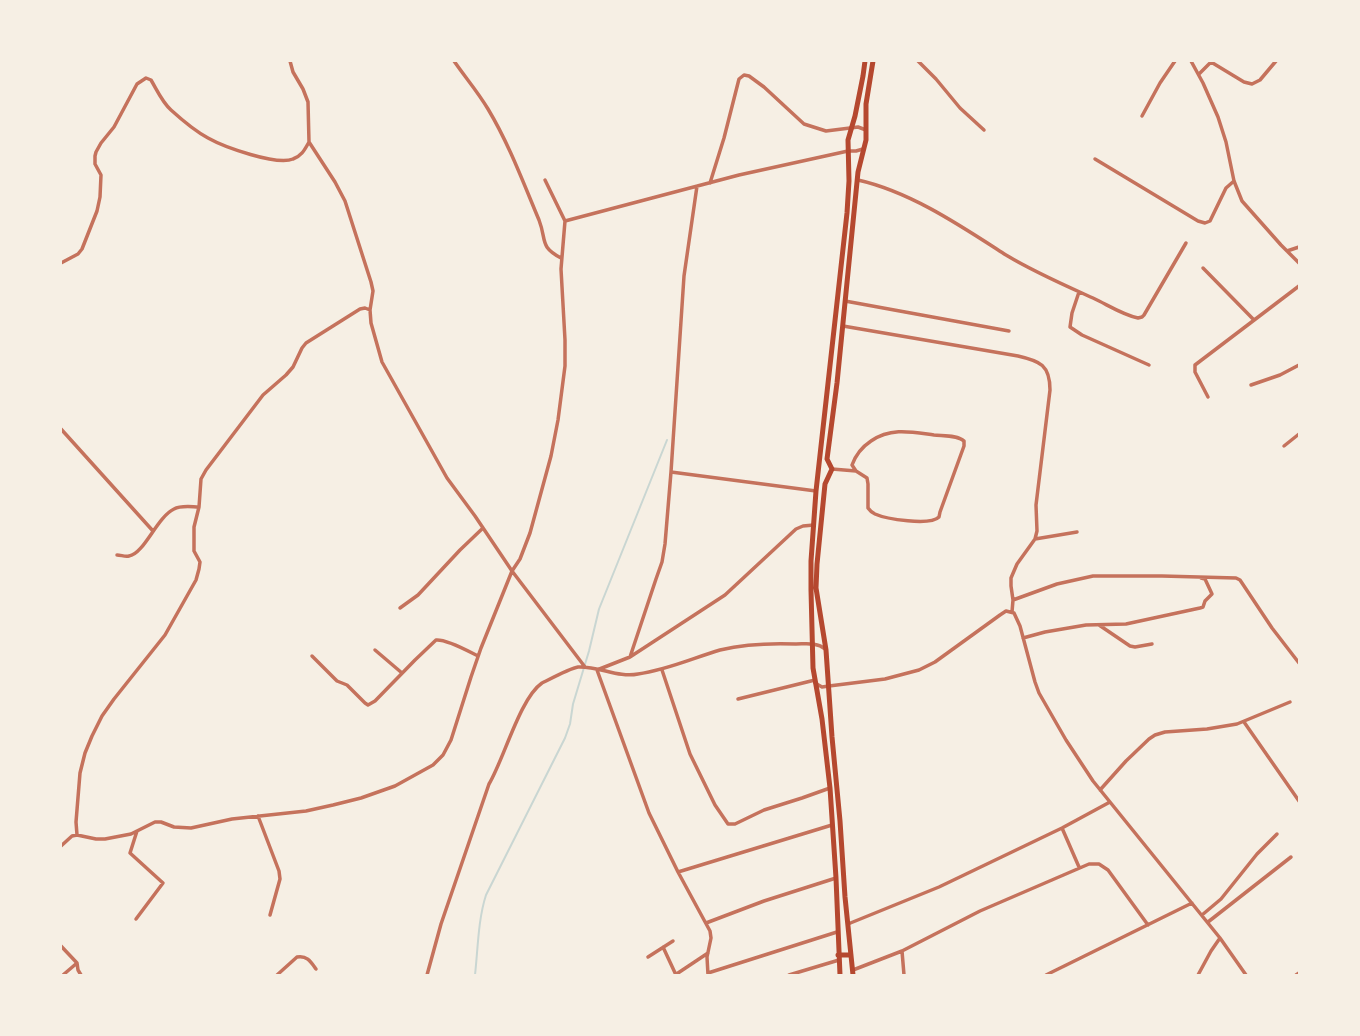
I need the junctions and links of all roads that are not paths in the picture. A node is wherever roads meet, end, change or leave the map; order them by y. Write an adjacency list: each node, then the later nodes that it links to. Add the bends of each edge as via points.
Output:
1 (290, 61): 15 (street, via 308,102)
2 (454, 61): 28 (street, via 487,108 511,152 542,226 546,246)
3 (866, 61): 12 (main road)
4 (873, 61): 13 (main road, via 867,96)
5 (918, 61): 14 (street, via 960,108)
6 (1175, 61): 11 (street)
7 (1191, 61): 10 (street)
8 (1276, 61): 9 (street, via 1260,80 1252,84 1244,82)
9 (1212, 62): 10 (street)
10 (1199, 74): 21 (street, via 1222,129)
11 (1142, 116)
12 (850, 128): 13 (street, via 860,127); 17 (main road); 22 (street, via 826,131 804,124 764,87 744,75 739,80)
13 (866, 130): 16 (main road)
14 (984, 130)
15 (309, 142): 29 (street, via 299,156 283,161 257,157 209,139 170,109 151,80 146,78 138,84 114,127 96,152 96,164 101,175 100,197 93,224 78,254); 35 (street, via 345,201 371,282 373,291)
16 (864, 148): 17 (street); 20 (main road)
17 (848, 151): 22 (street); 49 (main road, via 846,219)
18 (1095, 159): 21 (street, via 1205,223 1210,221 1226,188)
19 (545, 180): 24 (street)
20 (858, 180): 33 (street, via 882,187 933,210 1016,261); 34 (main road)
21 (1234, 182): 27 (street, via 1248,209)
22 (710, 183): 23 (street)
23 (697, 186): 24 (street); 48 (street, via 684,276)
24 (565, 221): 28 (street)
25 (1186, 243): 33 (street, via 1140,318)
26 (1299, 247): 27 (street)
27 (1287, 251): 30 (street)
28 (561, 258): 57 (street, via 565,366 558,420 530,533)
29 (61, 263)
30 (1299, 263)
31 (1203, 268): 36 (street)
32 (1299, 286): 36 (street)
33 (1079, 292): 39 (street, via 1070,327 1082,335)
34 (845, 301): 37 (main road); 38 (street)
35 (370, 310): 50 (street, via 360,310 306,343 286,375 263,395 206,470 202,479); 52 (street, via 382,362 447,478)
36 (1254, 320): 42 (street, via 1195,365 1196,376)
37 (843, 326): 46 (main road, via 827,459); 55 (street, via 1018,356 1036,361 1044,367 1049,377 1050,390)
38 (1009, 331)
39 (1149, 365)
40 (1299, 365): 41 (street)
41 (1251, 385)
42 (1208, 397)
43 (61, 429): 53 (street)
44 (1299, 434): 45 (street)
45 (1284, 446)
46 (832, 469): 47 (street); 67 (main road, via 825,484 817,573 818,603)
47 (856, 471): 47 (street, via 852,464 858,453 869,442 883,434 905,431 961,438 964,441 939,517 933,521 912,521 873,513 868,508 867,478)
48 (671, 472): 49 (street); 70 (street, via 662,562)
49 (816, 491): 51 (main road)
50 (199, 507): 53 (street, via 174,509); 90 (street, via 193,538 194,551 200,562 196,580 165,636 114,699 92,736 80,773)
51 (814, 525): 64 (main road); 70 (street, via 796,529 725,595)
52 (483, 528): 57 (street); 60 (street, via 418,595)
53 (153, 531): 56 (street, via 135,554)
54 (1077, 532): 55 (street)
55 (1034, 539): 59 (street, via 1013,573)
56 (117, 554)
57 (512, 572): 69 (street); 72 (street)
58 (1198, 577): 59 (street, via 1093,576 1057,584); 62 (street, via 1205,579 1212,594 1203,607 1126,624); 71 (street, via 1238,579)
59 (1013, 600): 61 (street)
60 (400, 608)
61 (1012, 612): 63 (street, via 1017,617); 77 (street, via 1006,611 935,662 919,670 885,679)
62 (1098, 625): 63 (street, via 1045,632); 65 (street, via 1127,645)
63 (1023, 638): 82 (street, via 1039,693 1076,756)
64 (812, 644): 67 (street, via 820,645); 74 (street, via 771,644 721,650); 76 (main road)
65 (1152, 644)
66 (375, 650): 75 (street)
67 (826, 650): 77 (main road)
68 (312, 656): 75 (street, via 368,705)
69 (478, 656): 75 (street, via 440,639 431,644); 85 (street, via 448,749 433,765 395,786 361,798 306,811)
70 (630, 657): 73 (street)
71 (1299, 663)
72 (585, 667): 73 (street); 122 (street, via 576,667 537,686 524,708 497,772 489,784 439,930)
73 (597, 670): 74 (street, via 620,675); 94 (street, via 649,813)
74 (662, 670): 81 (street, via 690,754 715,805 728,824 735,824 764,810)
75 (402, 673)
76 (815, 681): 77 (street, via 822,687); 78 (street); 81 (main road)
77 (829, 686): 102 (main road)
78 (738, 699)
79 (1290, 702): 80 (street)
80 (1244, 722): 82 (street, via 1155,735 1126,761); 83 (street)
81 (830, 788): 86 (main road)
82 (1100, 790): 84 (street)
83 (1299, 801)
84 (1110, 802): 87 (street); 96 (street)
85 (258, 816): 88 (street, via 184,828 155,822); 97 (street, via 280,879)
86 (832, 825): 94 (street); 95 (main road)
87 (1062, 828): 93 (street); 102 (street, via 939,887)
88 (138, 831): 90 (street, via 105,839); 99 (street, via 130,853 163,883)
89 (1277, 834): 98 (street, via 1257,854 1221,899)
90 (77, 835): 91 (street, via 72,836)
91 (61, 846)
92 (1291, 857): 100 (street)
93 (1079, 867): 103 (street, via 1095,864 1105,867); 109 (street, via 980,911)
94 (678, 872): 101 (street)
95 (836, 878): 101 (street); 104 (main road)
96 (1192, 903): 98 (street); 103 (street)
97 (270, 915)
98 (1202, 915): 100 (street)
99 (136, 919)
100 (1208, 922): 105 (street)
101 (706, 923): 110 (street, via 711,933)
102 (848, 924): 111 (main road)
103 (1148, 925): 127 (street)
104 (837, 932): 113 (main road); 118 (street)
105 (1220, 938): 128 (street); 129 (street)
106 (673, 941): 108 (street)
107 (61, 946): 114 (street)
108 (663, 948): 112 (street); 123 (street)
109 (902, 951): 116 (street); 126 (street)
110 (708, 953): 118 (street); 123 (street)
111 (851, 955): 113 (main road); 116 (main road)
112 (648, 957)
113 (839, 958): 124 (street); 125 (main road)
114 (76, 963): 119 (street); 120 (street)
115 (316, 969): 121 (street, via 308,958 300,956)
116 (853, 973)
117 (1299, 973): 130 (street)
118 (708, 974)
119 (63, 975)
120 (81, 975)
121 (277, 975)
122 (427, 975)
123 (675, 975)
124 (789, 975)
125 (840, 975)
126 (904, 975)
127 (1046, 975)
128 (1198, 975)
129 (1246, 975)
130 (1296, 975)

